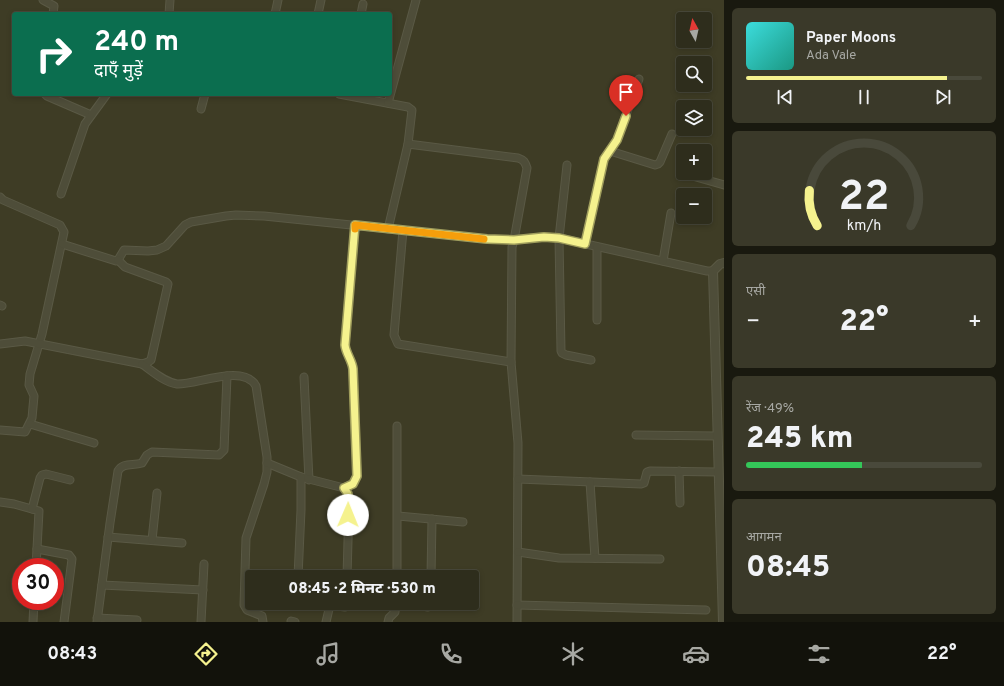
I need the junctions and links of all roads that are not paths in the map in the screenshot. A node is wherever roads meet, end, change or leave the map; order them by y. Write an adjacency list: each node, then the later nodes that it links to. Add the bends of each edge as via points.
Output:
1 (43, 0): 7 (street, via 54,6)
2 (170, 0): 8 (street)
3 (278, 0): 9 (street)
4 (321, 0): 10 (street)
5 (416, 0): 13 (street)
6 (363, 4): 11 (street)
7 (53, 12)
8 (169, 12)
9 (275, 12)
10 (318, 12)
11 (361, 12)
12 (640, 79): 24 (street, via 617,140)
13 (392, 88)
14 (47, 96): 21 (street)
15 (105, 96): 21 (street)
16 (204, 96): 20 (street)
17 (353, 96): 19 (street)
18 (390, 96): 19 (street)
19 (388, 103): 23 (street, via 412,110)
20 (201, 109)
21 (91, 115): 28 (street, via 85,124)
22 (672, 134): 24 (street, via 660,162 655,165)
23 (408, 144): 32 (street); 35 (street, via 522,159 527,168)
24 (610, 151): 37 (street, via 604,159)
25 (567, 165): 34 (street)
26 (708, 180): 27 (street)
27 (724, 184)
28 (61, 194)
29 (0, 197): 36 (street, via 60,225 64,232)
30 (671, 213): 40 (street)
31 (355, 225): 32 (street); 39 (street, via 264,216 226,216 191,222 166,246 148,251 124,250); 65 (street, via 345,345 353,369 357,476 353,484)
32 (388, 229): 33 (street)
33 (403, 230): 35 (street); 47 (street, via 394,335 398,344)
34 (559, 238): 35 (street); 37 (street); 46 (street, via 561,351 562,354)
35 (514, 240): 47 (street)
36 (62, 244): 39 (street); 44 (street)
37 (585, 244): 38 (street)
38 (597, 246): 40 (street); 43 (street)
39 (118, 260): 48 (street, via 125,267 168,284 151,360)
40 (663, 261): 42 (street)
41 (724, 263): 42 (street)
42 (713, 271): 55 (street)
43 (597, 320)
44 (39, 343): 45 (street, via 25,341); 48 (street); 51 (street, via 30,374 29,385 34,396)
45 (0, 344)
46 (592, 360)
47 (511, 362): 61 (street, via 518,443)
48 (142, 364): 49 (street, via 176,384)
49 (226, 376): 57 (street, via 248,379 256,386); 73 (street, via 222,453 218,455 152,452 142,463 123,465 118,471)
50 (304, 377): 63 (street)
51 (30, 424): 53 (street, via 22,433); 56 (street)
52 (397, 426): 70 (street)
53 (0, 430)
54 (636, 435): 55 (street)
55 (717, 436): 59 (street)
56 (94, 443)
57 (267, 463): 60 (street); 98 (street, via 264,484 246,538 244,605 247,610 262,616)
58 (679, 471): 59 (street); 64 (street, via 647,472 646,480 641,484); 68 (street)
59 (718, 472): 102 (street)
60 (301, 477): 63 (street); 82 (street)
61 (518, 479): 64 (street); 77 (street)
62 (70, 480): 69 (street, via 42,475)
63 (309, 480): 65 (street)
64 (590, 482): 79 (street)
65 (344, 488): 83 (street, via 348,494 349,504)
66 (157, 493): 74 (street)
67 (0, 502): 69 (street)
68 (680, 504)
69 (32, 509): 76 (street, via 39,511)
70 (398, 516): 71 (street); 84 (street)
71 (432, 519): 72 (street); 85 (street)
72 (463, 522)
73 (108, 537): 74 (street); 86 (street)
74 (152, 540): 75 (street)
75 (182, 543)
76 (37, 549): 78 (street); 96 (street, via 70,555 72,559)
77 (518, 552): 79 (street, via 559,558); 88 (street)
78 (36, 558)
79 (595, 558): 80 (street)
80 (660, 559)
81 (204, 564): 87 (street)
82 (298, 570)
83 (347, 570)
84 (397, 570)
85 (431, 570)
86 (102, 584): 87 (street); 93 (street)
87 (203, 590): 97 (street)
88 (517, 605): 92 (street); 101 (street)
89 (34, 610): 95 (street)
90 (329, 610): 99 (street)
91 (395, 610): 100 (street)
92 (706, 610)
93 (97, 620): 94 (street)
94 (137, 620)
95 (33, 622)
96 (64, 622)
97 (201, 622)
98 (263, 622)
99 (326, 622)
100 (388, 622)
101 (517, 622)
102 (723, 622)

